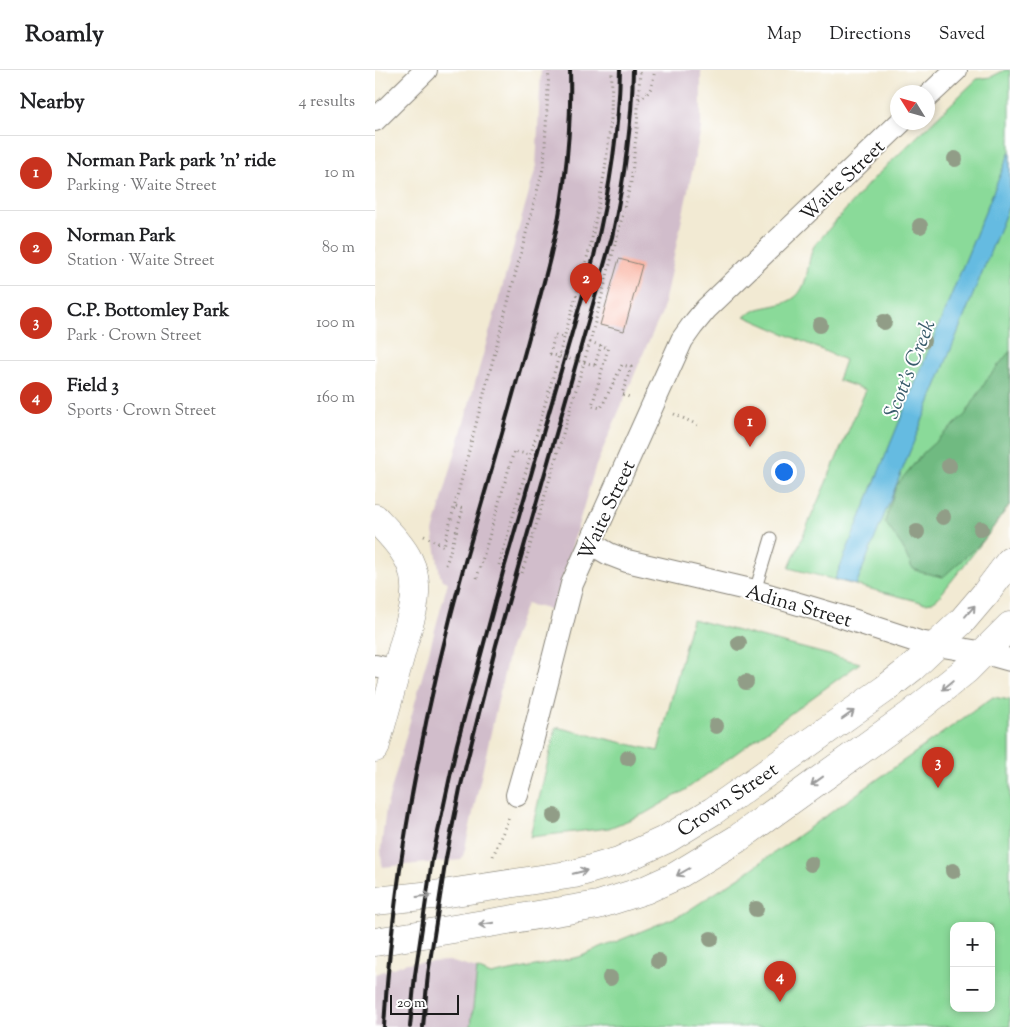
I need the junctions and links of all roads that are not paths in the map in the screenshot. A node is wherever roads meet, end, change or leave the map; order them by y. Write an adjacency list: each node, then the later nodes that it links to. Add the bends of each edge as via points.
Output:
1 (426, 70): 4 (street)
2 (956, 70): 3 (street)
3 (935, 90)
4 (375, 120)
5 (894, 130): 8 (street, Waite Street, via 766,266 707,309 682,340)
6 (375, 518): 14 (main road, via 404,551 415,577 415,599)
7 (771, 538): 10 (lane)
8 (590, 544): 10 (street, Adina Street, via 627,561); 16 (street, Waite Street, via 569,592)
9 (1010, 561): 12 (main road, Crown Street, one-way to 9, via 986,593)
10 (755, 591): 12 (street, Adina Street)
11 (1010, 626): 13 (main road, Crown Street)
12 (937, 646): 13 (street, Adina Street); 17 (main road, Crown Street, one-way to 12, via 574,874 619,861 713,811 885,689)
13 (997, 656): 18 (main road, Crown Street, one-way to 18, via 948,686 737,839 676,876 619,899 575,910)
14 (386, 668): 15 (main road)
15 (375, 748)
16 (517, 795)
17 (375, 901)
18 (375, 942)

